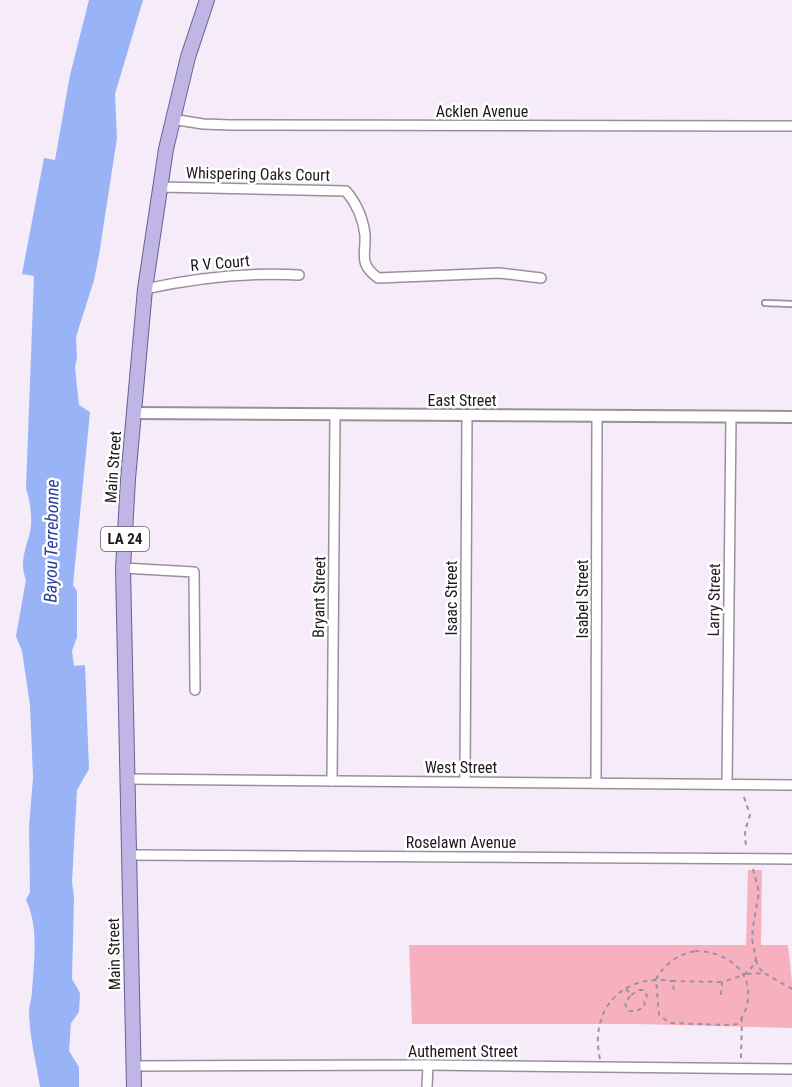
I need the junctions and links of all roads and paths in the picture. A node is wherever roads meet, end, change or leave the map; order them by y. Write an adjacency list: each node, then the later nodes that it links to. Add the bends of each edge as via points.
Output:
1 (207, 0): 2 (main road, Main Street / LA 24)
2 (172, 118): 3 (street, Acklen Avenue, via 231,125); 4 (main road, Main Street / LA 24)
3 (792, 126)
4 (160, 187): 6 (street, Whispering Oaks Court, via 346,191 358,205 365,234 364,264 378,278 498,273); 7 (main road, Main Street / LA 24)
5 (299, 275): 7 (street, R V Court, via 191,279)
6 (541, 278)
7 (145, 289): 10 (main road, Main Street / LA 24)
8 (765, 303): 9 (lane)
9 (792, 303)
10 (133, 413): 11 (street, East Street); 16 (main road, Main Street / LA 24)
11 (335, 414): 12 (street, East Street); 19 (street, Bryant Street)
12 (467, 415): 13 (street, East Street); 20 (street, Isaac Street)
13 (597, 416): 14 (street, East Street); 21 (street, Isabel Street)
14 (731, 417): 15 (street, East Street); 22 (street, Larry Street)
15 (792, 417)
16 (123, 568): 17 (street, via 194,572); 18 (main road, Main Street / LA 24)
17 (195, 690)
18 (129, 779): 19 (street, West Street); 25 (main road, Main Street / LA 24)
19 (332, 781): 20 (street, West Street)
20 (465, 782): 21 (street, West Street)
21 (596, 783): 22 (street, West Street)
22 (727, 784): 23 (street, West Street)
23 (792, 785)
24 (744, 797): 26 (path, via 750,810 745,838)
25 (130, 855): 26 (street, Roselawn Avenue); 41 (main road, Main Street / LA 24)
26 (749, 859): 27 (street, Roselawn Avenue); 28 (path, via 759,885 753,933)
27 (792, 859)
28 (756, 959): 29 (path); 30 (path)
29 (764, 973): 30 (path); 35 (path)
30 (744, 975): 31 (path, via 719,954 696,951 675,958); 33 (path); 39 (path, via 748,995)
31 (656, 979): 32 (path); 34 (path, via 640,981); 39 (path, via 657,1009 665,1021 728,1025 738,1024)
32 (672, 981): 33 (path); 36 (path)
33 (722, 982): 37 (path)
34 (626, 989): 38 (path); 42 (path, via 606,1006 600,1019 597,1039)
35 (792, 989)
36 (674, 990)
37 (721, 995)
38 (631, 996): 38 (path, via 625,1003 628,1011 645,1006 644,990)
39 (742, 1019): 43 (path)
40 (428, 1065): 41 (street, Authement Street); 42 (street, Authement Street); 46 (street)
41 (133, 1066): 45 (main road, Main Street / LA 24)
42 (602, 1067): 43 (street, Authement Street)
43 (741, 1068): 44 (street, Authement Street)
44 (792, 1069)
45 (134, 1087)
46 (427, 1087)

